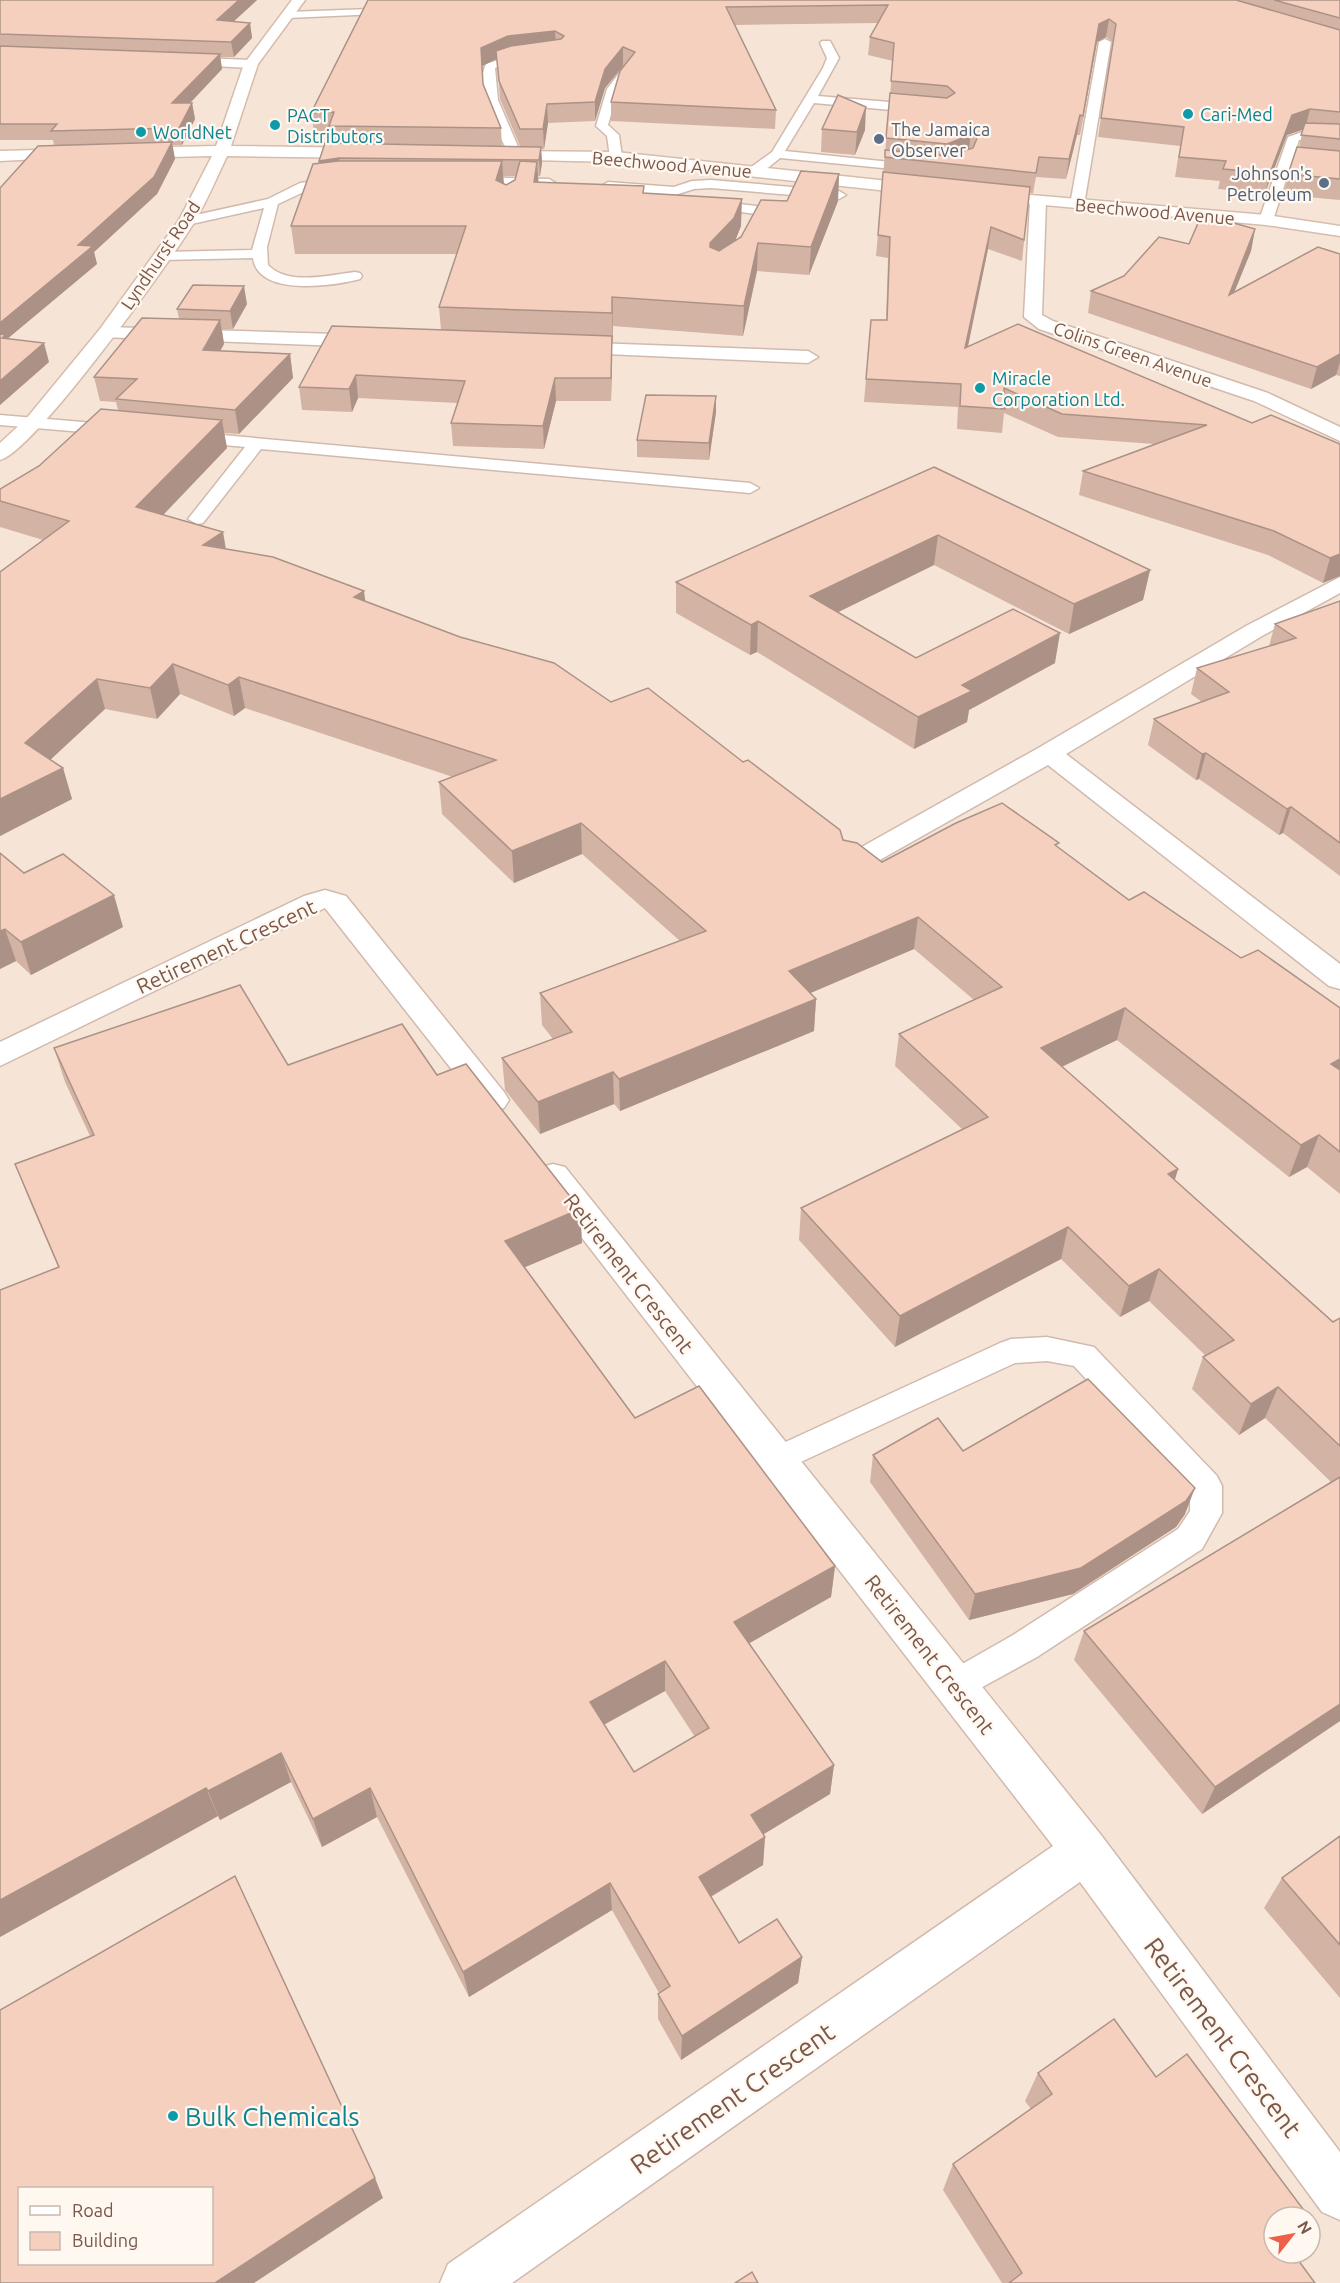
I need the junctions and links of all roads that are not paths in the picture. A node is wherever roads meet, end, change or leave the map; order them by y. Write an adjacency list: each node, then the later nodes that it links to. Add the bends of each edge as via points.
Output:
1 (299, 0): 3 (street, Lyndhurst Road)
2 (406, 11): 3 (lane)
3 (288, 15): 8 (street, Lyndhurst Road)
4 (1106, 42): 39 (lane)
5 (826, 43): 10 (lane, via 833,58)
6 (544, 55): 20 (lane, via 496,62 488,73 494,108)
7 (167, 61): 8 (street)
8 (251, 64): 13 (street, Lyndhurst Road)
9 (627, 70): 21 (lane, via 608,94 602,126 614,135)
10 (810, 99): 11 (lane); 17 (lane)
11 (934, 110)
12 (1340, 138): 22 (lane, via 1294,137)
13 (222, 151): 14 (street); 16 (street); 42 (street, Lyndhurst Road)
14 (117, 153)
15 (93, 154): 19 (street)
16 (386, 154)
17 (777, 154): 24 (lane); 25 (lane)
18 (481, 155): 20 (street, Beechwood Avenue)
19 (0, 156)
20 (516, 156): 21 (street, Beechwood Avenue)
21 (616, 157): 25 (street, Beechwood Avenue)
22 (1284, 160): 23 (lane); 41 (lane)
23 (1304, 162)
24 (935, 170)
25 (755, 171): 33 (street, Beechwood Avenue)
26 (353, 181): 38 (lane, via 305,186)
27 (457, 181): 28 (lane)
28 (515, 181): 29 (lane); 36 (lane)
29 (563, 183)
30 (598, 185): 32 (lane)
31 (763, 189): 32 (lane, via 711,184); 35 (lane); 40 (lane)
32 (675, 191): 40 (lane, via 679,199 698,204)
33 (942, 192)
34 (966, 194): 37 (street, Beechwood Avenue)
35 (839, 195)
36 (510, 198)
37 (1038, 201): 39 (street, Beechwood Avenue); 55 (street, Colins Green Avenue, via 1034,317 1046,325 1261,397)
38 (272, 202): 42 (lane); 45 (lane)
39 (1077, 205): 41 (street, Beechwood Avenue)
40 (756, 210): 43 (lane)
41 (1266, 220): 44 (street, Beechwood Avenue)
42 (187, 221): 46 (street, Lyndhurst Road)
43 (749, 228)
44 (1340, 231)
45 (259, 254): 46 (lane); 47 (lane, via 269,276 283,281)
46 (163, 256): 48 (street, Lyndhurst Road)
47 (356, 276)
48 (107, 333): 49 (street); 53 (street, Lyndhurst Road)
49 (383, 342)
50 (549, 348): 51 (street)
51 (808, 357)
52 (0, 420): 53 (lane)
53 (33, 423): 54 (lane); 58 (street, Lyndhurst Road)
54 (139, 432)
55 (1340, 435)
56 (175, 436): 57 (lane)
57 (257, 443): 59 (lane); 60 (lane)
58 (0, 453)
59 (750, 488)
60 (197, 519)
61 (1340, 584): 62 (street)
62 (1049, 753): 63 (street); 64 (street)
63 (852, 864)
64 (1340, 980)
65 (0, 1054): 66 (street, Retirement Crescent, via 314,902 336,902)
66 (777, 1460): 67 (street, Retirement Crescent); 67 (lane, via 1011,1351 1047,1349 1083,1356 1206,1486 1206,1513 1190,1539 1025,1646)
67 (955, 1686): 68 (street, Retirement Crescent)
68 (1086, 1851): 69 (street, Retirement Crescent); 70 (street, Retirement Crescent)
69 (1340, 2194)
70 (467, 2283)

